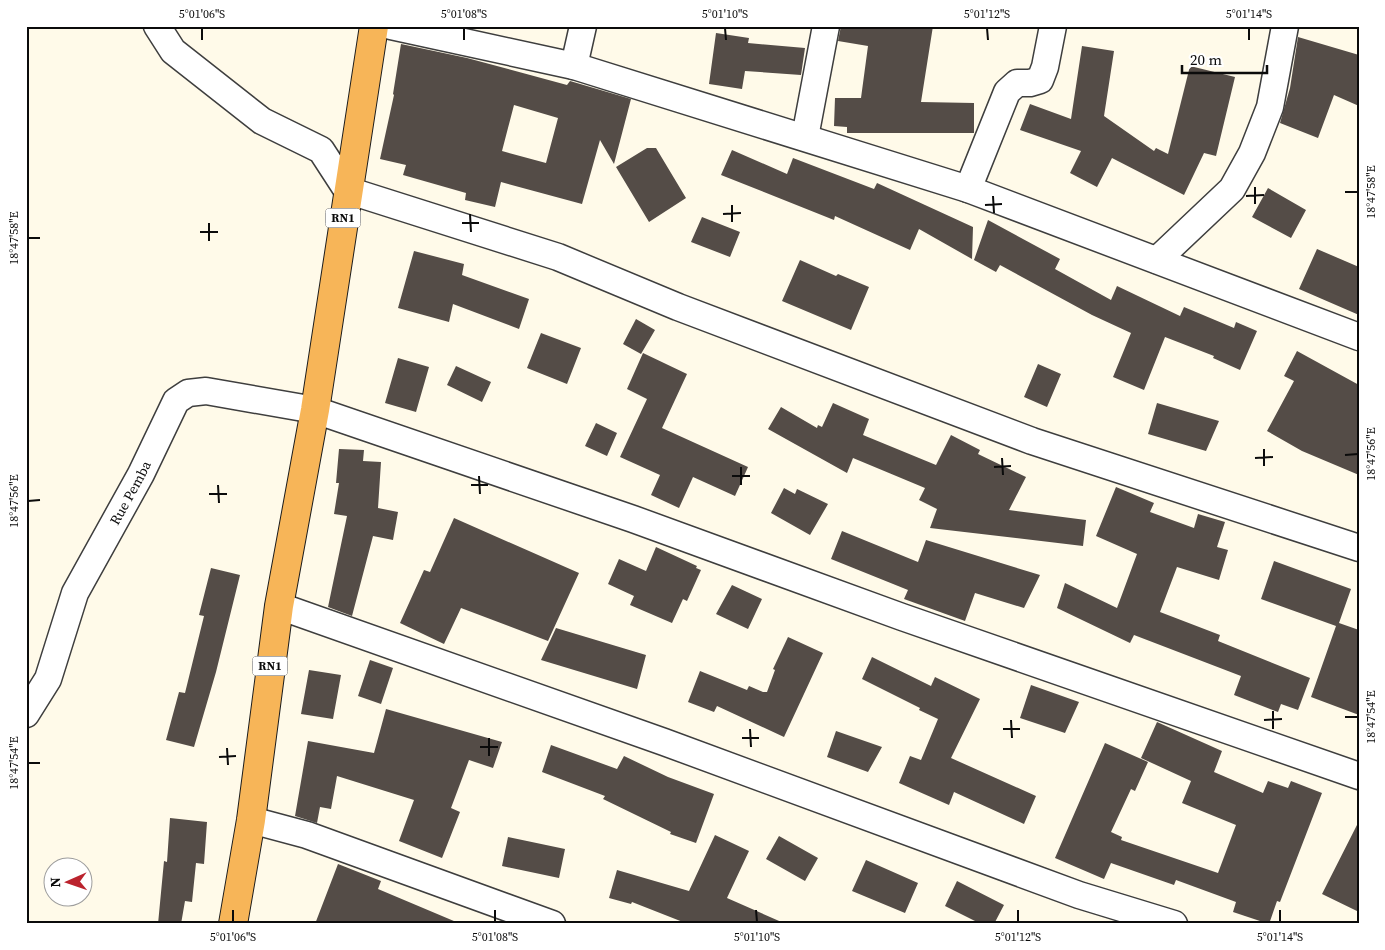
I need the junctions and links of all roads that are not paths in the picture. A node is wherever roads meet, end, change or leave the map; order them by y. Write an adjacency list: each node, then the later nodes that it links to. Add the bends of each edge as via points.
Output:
1 (157, 26): 11 (street, via 173,51 262,121 321,150)
2 (374, 26): 11 (highway, RN1)
3 (391, 26): 8 (street)
4 (583, 26): 8 (street)
5 (826, 26): 9 (street)
6 (1053, 26): 10 (street, via 1040,80 1030,84 1018,83 1007,92)
7 (1285, 26): 12 (street, via 1270,107 1252,153 1232,189)
8 (574, 66): 9 (street)
9 (805, 137): 10 (street)
10 (968, 189): 12 (street)
11 (347, 190): 14 (highway, RN1); 15 (street, via 558,257 1032,441)
12 (1157, 260): 13 (street)
13 (1359, 337)
14 (316, 410): 16 (highway, RN1); 17 (street, Rue Pemba, via 206,391 188,393 176,401 141,474 76,593 48,679); 18 (street, Rue Pemba)
15 (1359, 548)
16 (278, 606): 19 (highway, RN1); 22 (street, via 664,742 1079,895)
17 (26, 714)
18 (1359, 776)
19 (251, 820): 20 (highway, RN1); 21 (street, via 307,835)
20 (233, 924)
21 (552, 924)
22 (1174, 924)

